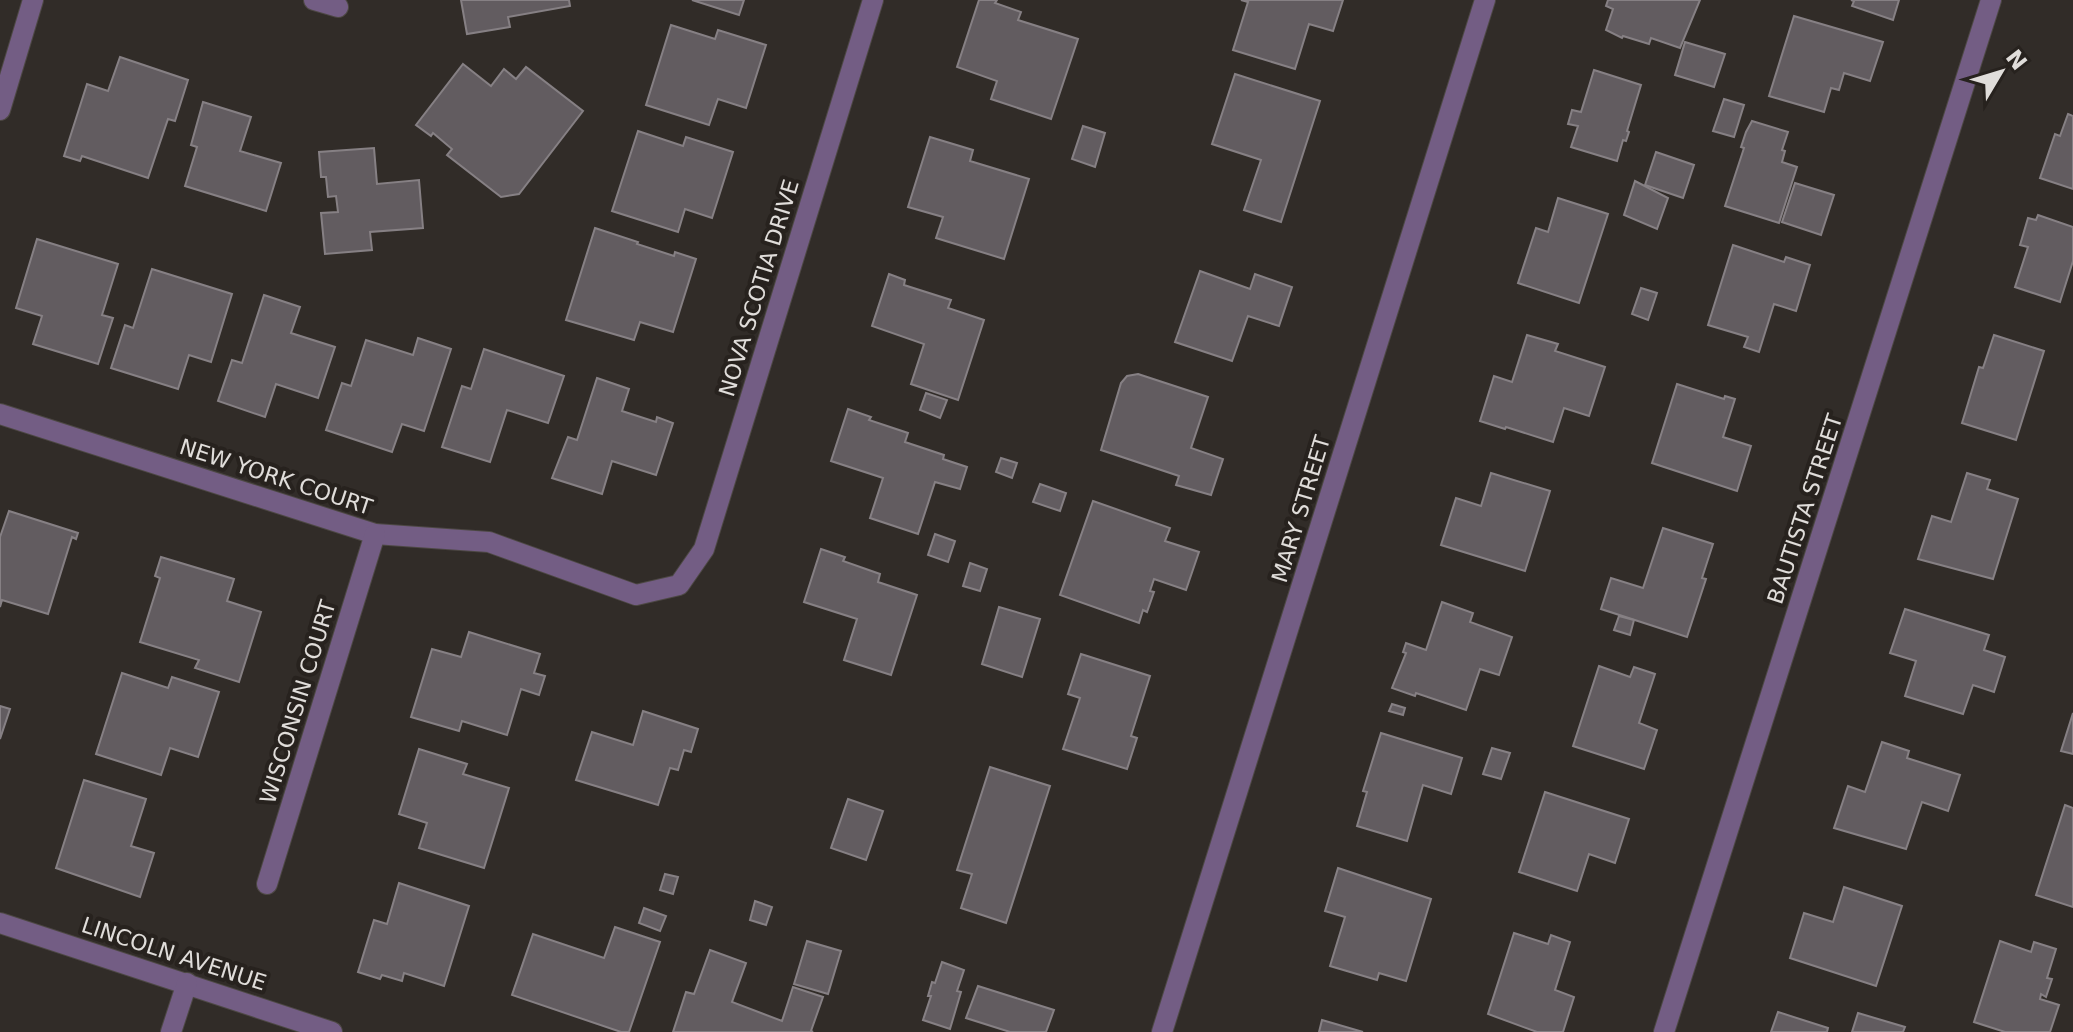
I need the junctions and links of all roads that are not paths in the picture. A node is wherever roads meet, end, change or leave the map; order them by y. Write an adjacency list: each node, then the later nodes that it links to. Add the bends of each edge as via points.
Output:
1 (33, 0): 7 (street)
2 (314, 0): 6 (street)
3 (873, 0): 10 (street, NOVA SCOTIA DRIVE, via 704,549)
4 (1485, 0): 16 (street, MARY STREET)
5 (1991, 0): 17 (street, BAUTISTA STREET)
6 (338, 7)
7 (0, 110)
8 (0, 414): 9 (street, NEW YORK COURT)
9 (375, 534): 10 (street, NEW YORK COURT, via 489,542 636,595); 11 (street, WISCONSIN COURT)
10 (679, 585)
11 (267, 884)
12 (0, 923): 13 (street, LINCOLN AVENUE)
13 (187, 983): 14 (street); 15 (street, LINCOLN AVENUE)
14 (171, 1032)
15 (332, 1032)
16 (1162, 1032)
17 (1664, 1032)

